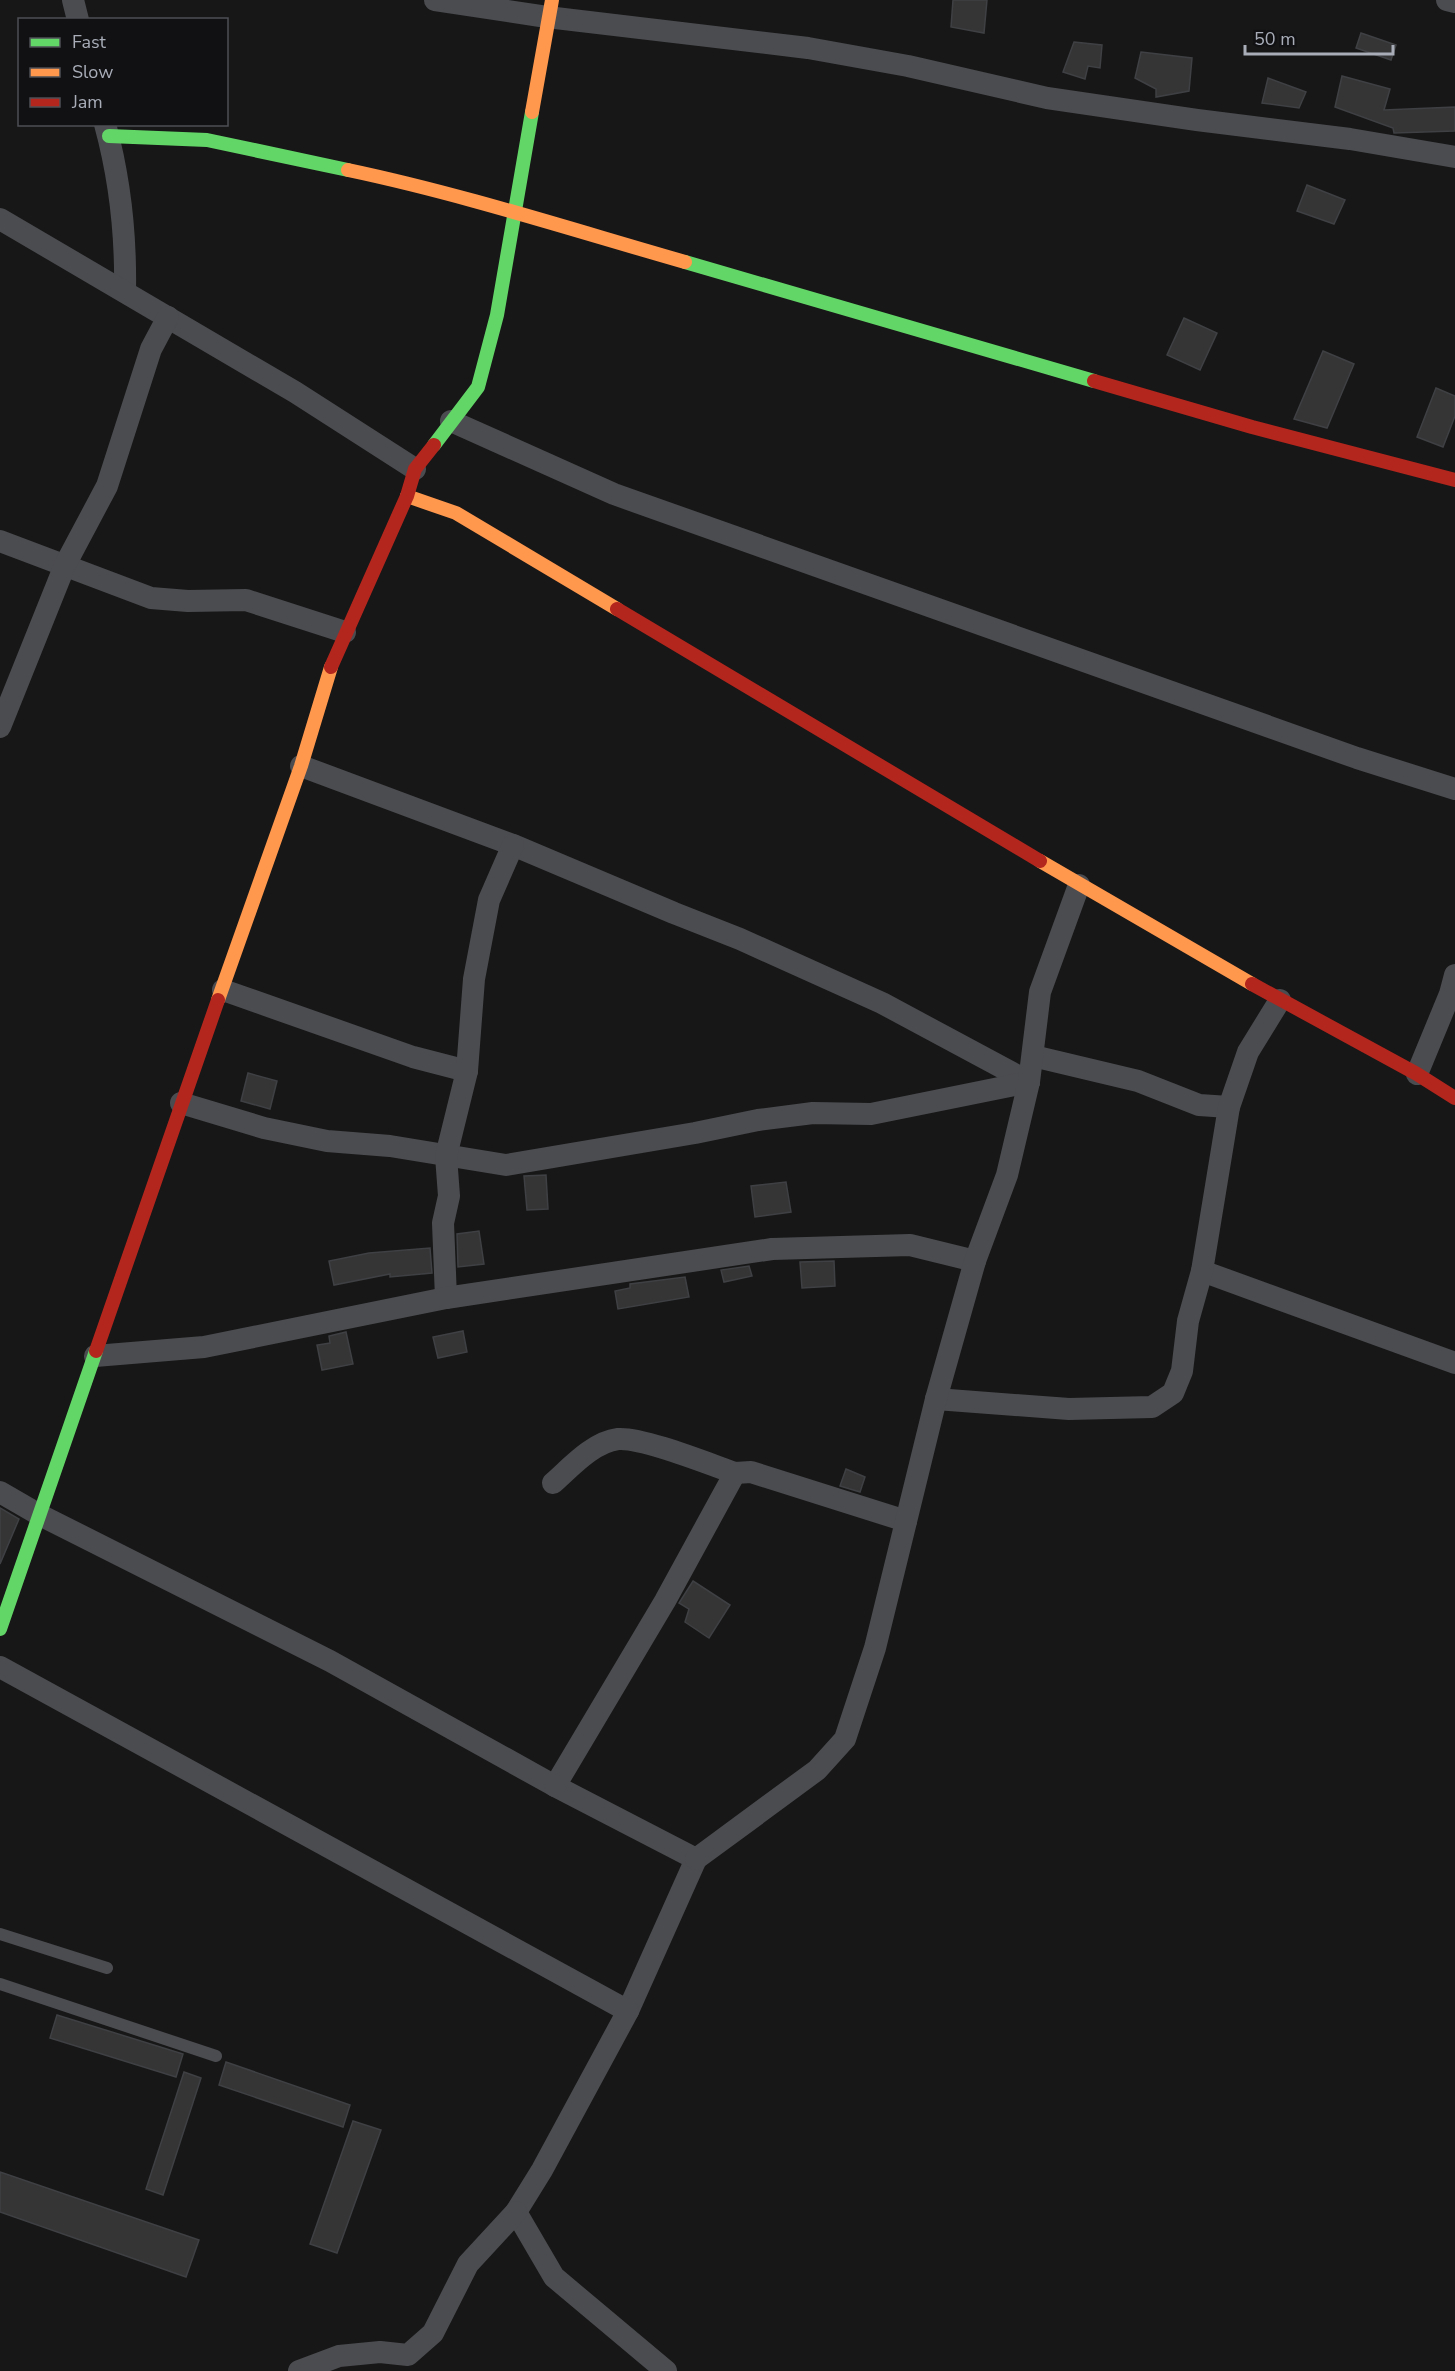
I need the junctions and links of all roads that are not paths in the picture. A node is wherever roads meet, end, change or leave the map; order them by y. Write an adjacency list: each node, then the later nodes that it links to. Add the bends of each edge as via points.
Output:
1 (73, 0): 6 (street)
2 (435, 0): 5 (street)
3 (1448, 0): 4 (street)
4 (1455, 2)
5 (549, 8): 8 (street, via 908,66 1047,98); 9 (street)
6 (78, 18)
7 (107, 130): 9 (street, via 207,140 387,178); 11 (street, via 117,171 126,251)
8 (1455, 157)
9 (516, 213): 13 (street, via 497,315 478,387); 15 (street, via 1252,427)
10 (0, 219): 11 (street)
11 (125, 291): 12 (street)
12 (168, 316): 14 (street); 18 (street, via 151,349 107,486)
13 (451, 421): 14 (street); 22 (street, via 614,494 1357,758)
14 (415, 469): 16 (street)
15 (1455, 480)
16 (407, 496): 19 (street); 24 (street, via 456,513)
17 (0, 541): 18 (street)
18 (65, 565): 19 (street, via 151,598 246,600); 20 (street)
19 (345, 632): 21 (street, via 325,683)
20 (0, 727)
21 (301, 766): 23 (street); 26 (street)
22 (1455, 789)
23 (513, 845): 29 (street, via 489,900 474,979); 31 (street, via 882,1003)
24 (1079, 885): 27 (street); 28 (street, via 1040,992)
25 (1453, 988): 30 (street)
26 (223, 990): 29 (street, via 413,1057); 33 (street)
27 (1280, 1000): 30 (street); 34 (street, via 1248,1052)
28 (1033, 1056): 31 (street); 34 (street, via 1138,1081 1199,1105)
29 (467, 1071): 35 (street)
30 (1417, 1074): 32 (street)
31 (1029, 1082): 35 (street, via 870,1114 813,1113 758,1120 506,1165); 36 (street, via 1007,1175)
32 (1455, 1098)
33 (181, 1103): 35 (street, via 295,1135); 39 (street)
34 (1229, 1107): 37 (street)
35 (446, 1156): 38 (street, via 449,1196 442,1223)
36 (975, 1261): 38 (street, via 910,1245 772,1249); 41 (street)
37 (1202, 1271): 40 (street); 41 (street, via 1188,1321 1182,1371 1173,1393 1152,1407 1069,1409)
38 (446, 1298): 39 (street, via 204,1347)
39 (95, 1356): 45 (street)
40 (1455, 1363)
41 (936, 1399): 46 (street)
42 (735, 1473): 43 (street, via 637,1441 617,1439 580,1459); 46 (street, via 751,1472); 49 (street, via 665,1601)
43 (553, 1483)
44 (0, 1492): 45 (street)
45 (38, 1514): 47 (street); 49 (street, via 330,1661)
46 (906, 1521): 50 (street, via 875,1648 845,1739 817,1770)
47 (0, 1629)
48 (0, 1667): 54 (street)
49 (555, 1786): 50 (street)
50 (696, 1859): 54 (street)
51 (0, 1934): 52 (lane)
52 (107, 1968)
53 (0, 1984): 55 (lane)
54 (628, 2011): 56 (street)
55 (216, 2056)
56 (516, 2212): 57 (street, via 468,2264 433,2333); 58 (street, via 554,2277)
57 (409, 2363): 59 (street, via 380,2352 339,2356)
58 (662, 2370)
59 (299, 2371)

